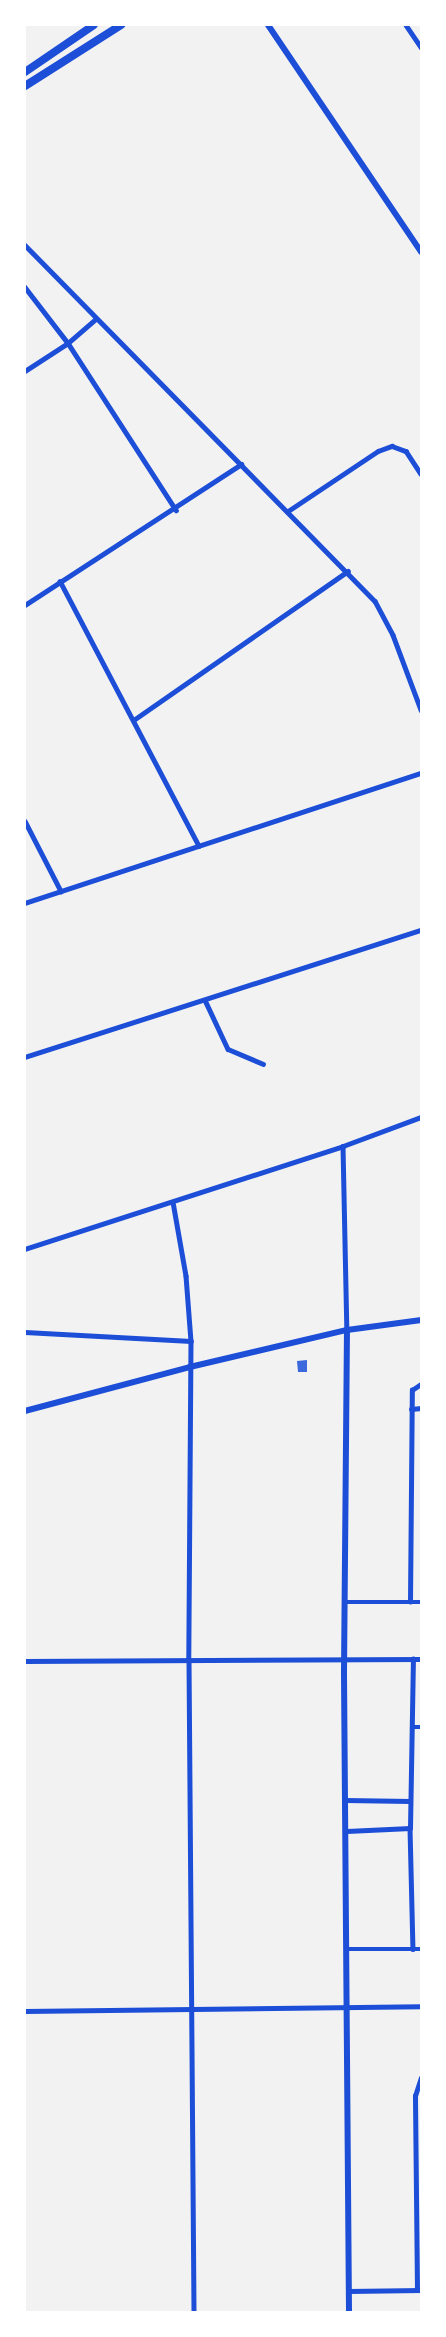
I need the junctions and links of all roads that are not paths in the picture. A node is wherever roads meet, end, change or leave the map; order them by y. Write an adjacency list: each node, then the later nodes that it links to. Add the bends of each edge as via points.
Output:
1 (94, 25): 6 (highway)
2 (121, 25): 7 (highway)
3 (268, 25): 9 (main road)
4 (406, 25): 5 (street)
5 (421, 47)
6 (25, 72)
7 (25, 86)
8 (25, 245): 11 (street)
9 (421, 252)
10 (25, 287): 12 (street)
11 (96, 319): 12 (street); 14 (street)
12 (68, 343): 13 (street); 16 (street)
13 (25, 371)
14 (241, 464): 16 (street); 17 (street)
15 (421, 474): 17 (street, via 406,451 392,446 378,451)
16 (176, 510): 19 (street)
17 (288, 511): 18 (street)
18 (348, 571): 21 (street, via 375,601 393,635); 22 (street)
19 (60, 581): 20 (street); 22 (street)
20 (25, 605)
21 (421, 710)
22 (135, 719): 25 (street)
23 (421, 773): 25 (street)
24 (25, 821): 26 (street)
25 (199, 846): 26 (street)
26 (61, 891): 27 (street)
27 (25, 903)
28 (421, 930): 29 (street)
29 (204, 1000): 30 (street); 31 (street, via 228,1049)
30 (25, 1057)
31 (263, 1064)
32 (421, 1116): 33 (street)
33 (343, 1146): 34 (street); 37 (street)
34 (173, 1202): 35 (street); 39 (street, via 186,1276)
35 (25, 1249)
36 (421, 1320): 37 (main road)
37 (347, 1330): 40 (street); 45 (main road)
38 (25, 1332): 39 (street)
39 (191, 1341): 40 (street)
40 (190, 1367): 44 (street); 50 (street)
41 (421, 1384): 43 (street, via 412,1390)
42 (421, 1408): 43 (street)
43 (411, 1409): 46 (street)
44 (25, 1412)
45 (344, 1602): 46 (street); 51 (main road)
46 (410, 1602): 47 (street)
47 (421, 1602)
48 (413, 1659): 49 (street); 51 (street); 53 (street)
49 (421, 1659)
50 (189, 1660): 51 (street); 52 (street); 62 (street)
51 (344, 1660): 55 (main road)
52 (25, 1661)
53 (412, 1727): 54 (street); 56 (street)
54 (421, 1727)
55 (345, 1800): 56 (street); 58 (main road)
56 (410, 1801): 57 (street)
57 (410, 1828): 58 (street); 60 (street)
58 (347, 1831): 59 (main road)
59 (348, 1949): 60 (street); 63 (main road)
60 (413, 1949): 61 (street)
61 (421, 1949)
62 (191, 2006): 63 (street); 65 (street); 69 (street)
63 (348, 2006): 64 (street); 68 (main road)
64 (421, 2006)
65 (25, 2011)
66 (421, 2078): 67 (street, via 415,2096)
67 (419, 2290): 68 (street)
68 (349, 2291): 70 (main road)
69 (194, 2312)
70 (349, 2312)

